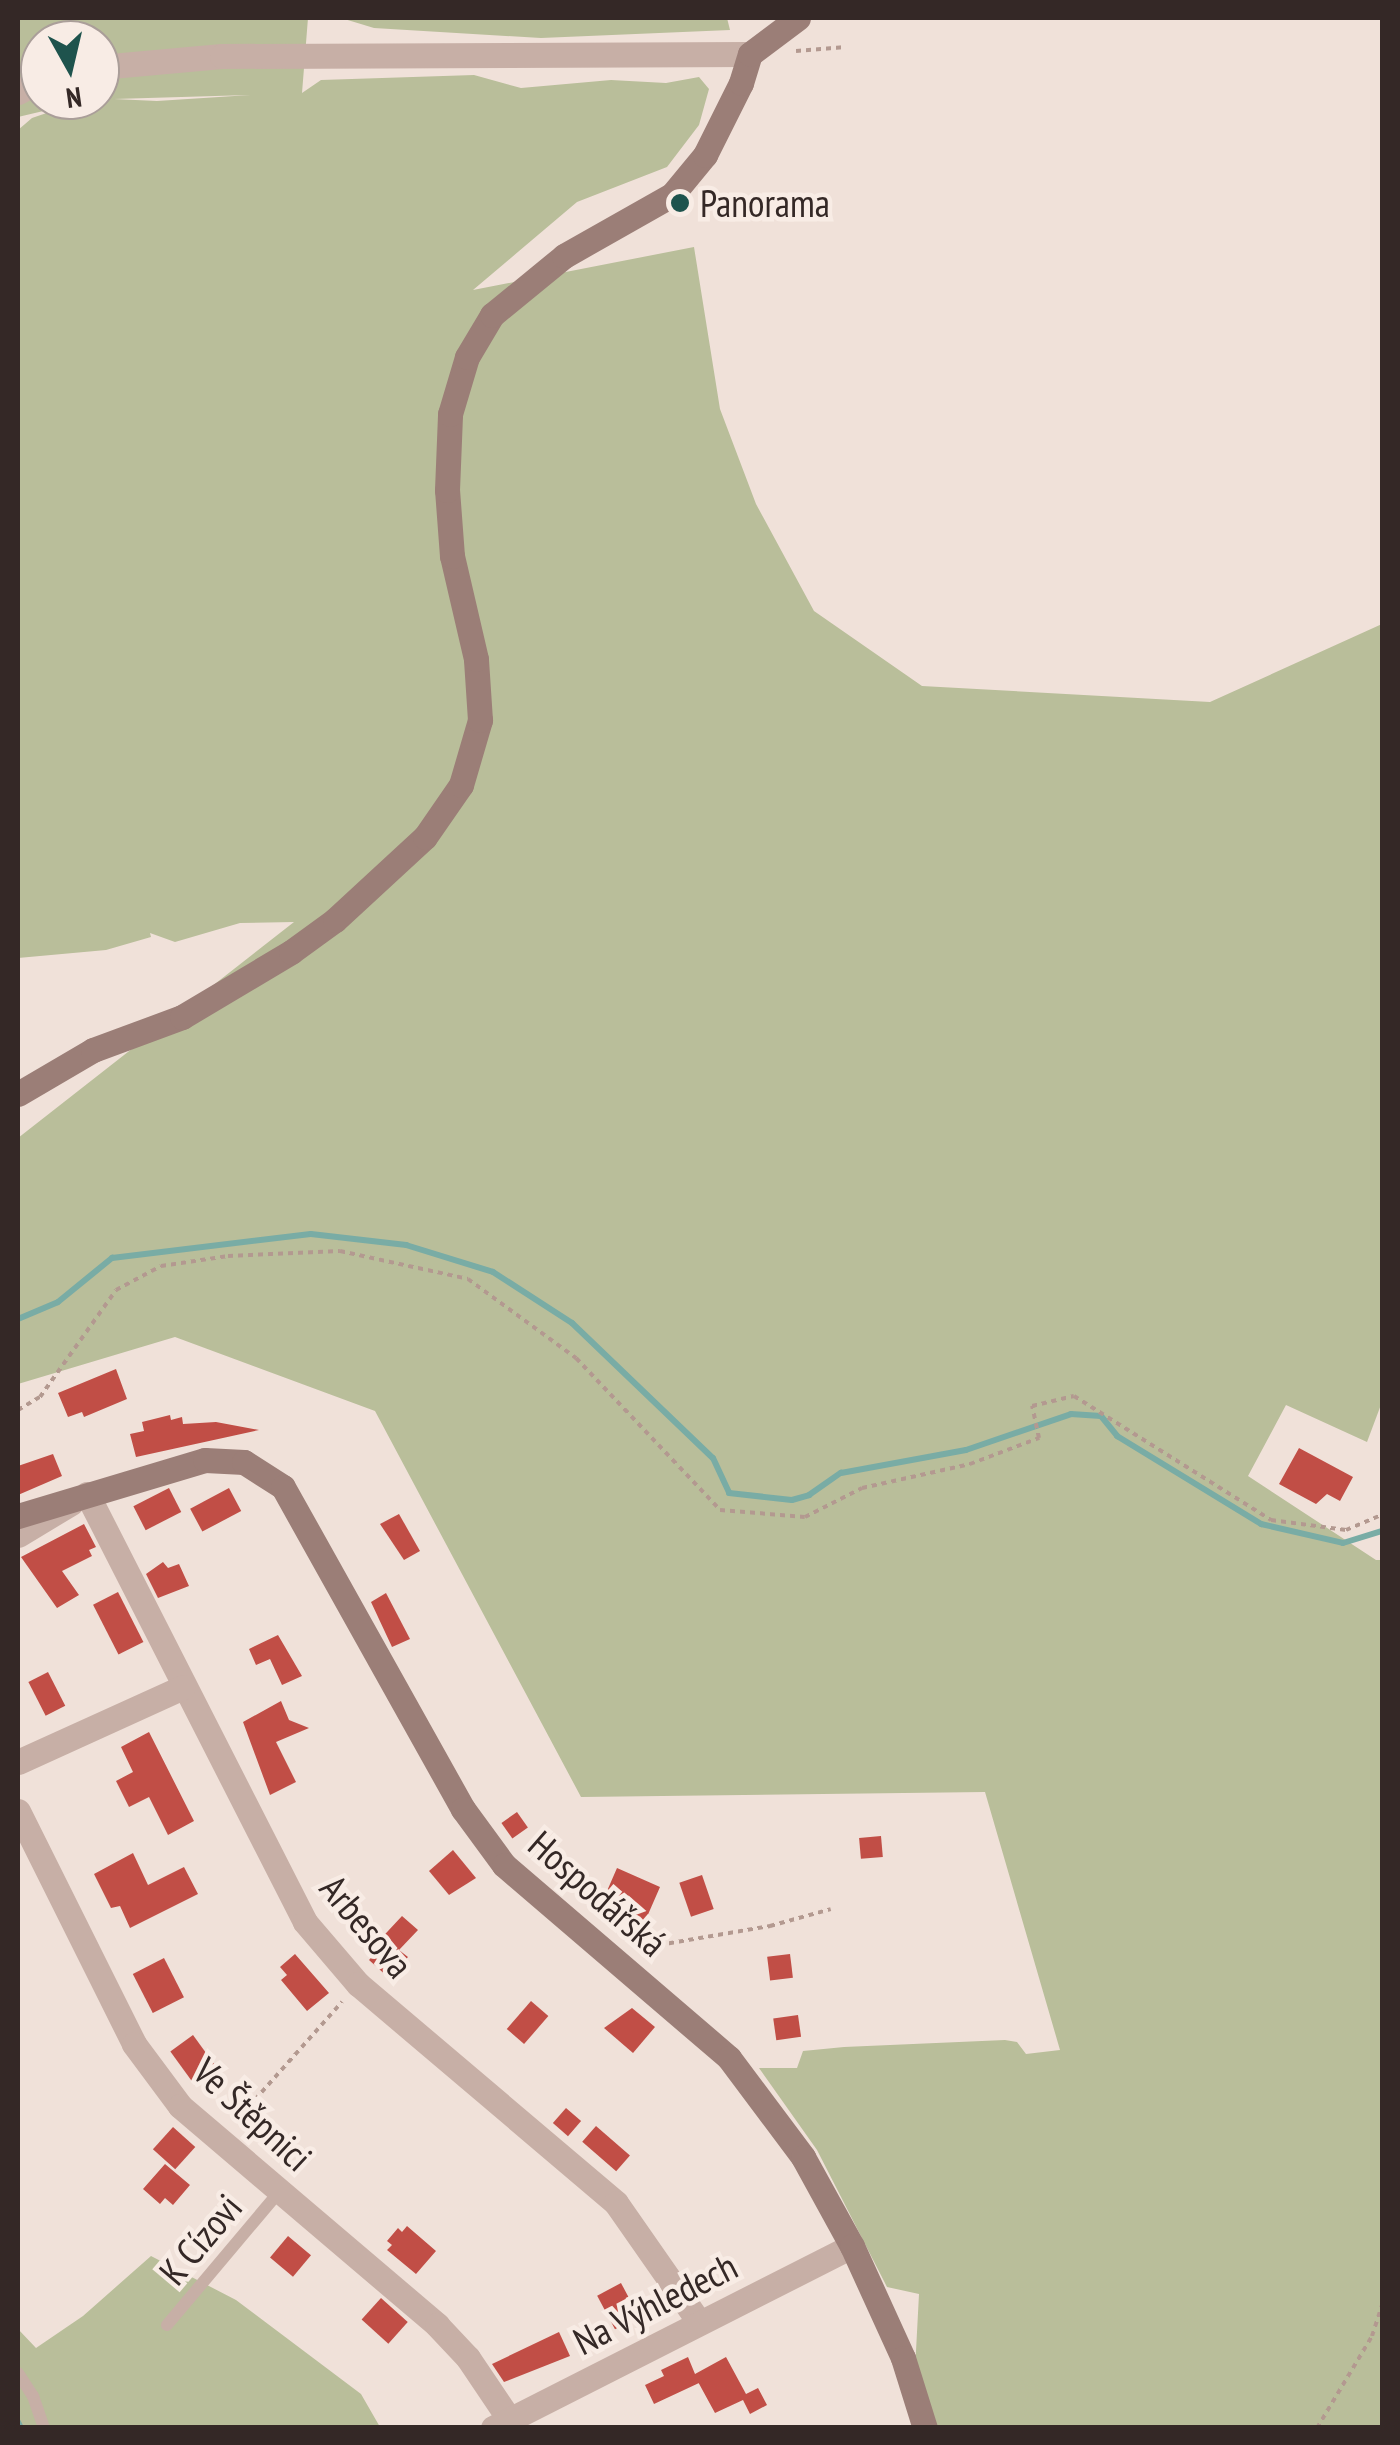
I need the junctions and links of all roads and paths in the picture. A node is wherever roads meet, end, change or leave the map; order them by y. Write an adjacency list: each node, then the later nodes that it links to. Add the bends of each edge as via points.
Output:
1 (798, 18): 4 (street)
2 (846, 47): 3 (path)
3 (788, 51)
4 (750, 54): 5 (street, via 222,56); 6 (street, via 705,155 672,195 564,256 492,316 468,357 450,414 447,490 480,720 461,784 425,838 291,952 182,1017 93,1050)
5 (120, 65)
6 (27, 1086)
7 (18, 1410): 9 (path, via 40,1397 116,1290 160,1266 340,1251 468,1280 576,1358 720,1510 806,1517 862,1488 970,1464 1039,1438 1032,1406 1074,1396 1271,1520 1346,1530)
8 (83, 1495): 10 (street, Hospodářská); 11 (street); 12 (street, Arbesova); 16 (street, Hospodářská, via 205,1460 244,1462 283,1487 463,1809 504,1865)
9 (1382, 1515)
10 (18, 1516)
11 (18, 1535)
12 (183, 1686): 13 (street); 17 (street, Arbesova, via 305,1922)
13 (18, 1762)
14 (18, 1811): 18 (street, Ve Štěpnici, via 134,2044 180,2106)
15 (831, 1909): 16 (path, via 659,1945)
16 (622, 1965): 20 (street, Hospodářská, via 729,2058 803,2156)
17 (358, 1984): 18 (path); 22 (street, Arbesova, via 616,2204)
18 (219, 2140): 19 (street, Ve Štěpnici)
19 (280, 2191): 23 (lane, K Cízovi); 25 (street, Ve Štěpnici, via 438,2325 468,2358)
20 (852, 2246): 22 (street, Na Výhledech); 27 (street, Hospodářská, via 903,2358)
21 (1382, 2305): 28 (path, via 1372,2336)
22 (700, 2322): 25 (street, Na Výhledech)
23 (167, 2325)
24 (18, 2373): 26 (lane)
25 (501, 2423)
26 (44, 2428)
27 (925, 2428)
28 (1317, 2428)

